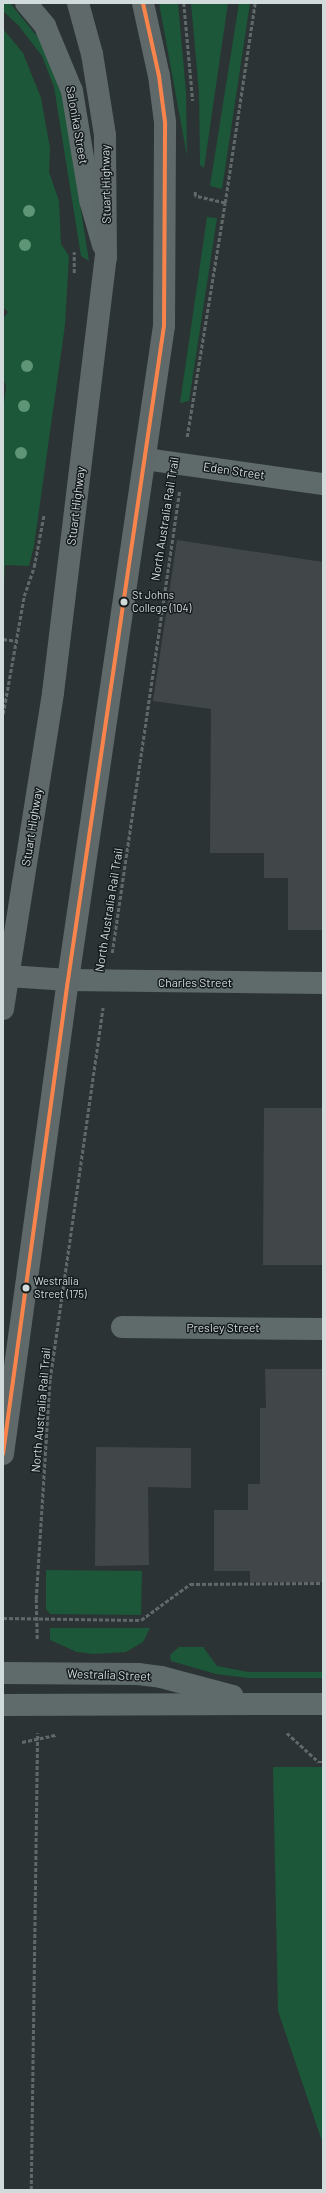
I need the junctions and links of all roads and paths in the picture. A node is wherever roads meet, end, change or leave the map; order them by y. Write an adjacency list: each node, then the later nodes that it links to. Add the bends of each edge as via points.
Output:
1 (26, 3): 8 (street, Salonika Street, via 45,26 72,91 90,200)
2 (78, 3): 8 (highway, Stuart Highway, via 92,54 105,135)
3 (143, 3): 10 (highway, via 159,76 167,172 164,326)
4 (255, 3): 6 (path, North Australia Rail Trail)
5 (195, 196): 6 (path)
6 (225, 203): 11 (path, North Australia Rail Trail)
7 (75, 257): 9 (path)
8 (106, 258): 17 (highway, Stuart Highway, via 53,693)
9 (73, 280)
10 (145, 459): 11 (street, Eden Street); 18 (highway)
11 (183, 463): 12 (street, Eden Street); 19 (path, North Australia Rail Trail)
12 (323, 484)
13 (45, 508): 15 (path, via 34,567 24,596)
14 (3, 639): 15 (path)
15 (18, 641): 16 (path)
16 (3, 714)
17 (8, 976): 18 (highway); 21 (highway, Stuart Highway)
18 (68, 980): 19 (street, Charles Street); 24 (highway)
19 (107, 982): 20 (street, Charles Street); 27 (path, North Australia Rail Trail, via 50,1379)
20 (323, 984)
21 (3, 1009)
22 (122, 1327): 23 (street, Presley Street)
23 (323, 1329)
24 (3, 1454)
25 (323, 1584): 27 (path, via 190,1584 141,1620)
26 (3, 1618): 27 (path)
27 (37, 1619): 28 (path, North Australia Rail Trail)
28 (37, 1639)
29 (3, 1673): 30 (street, Westralia Street, via 116,1673 161,1677)
30 (260, 1704): 31 (street, Westralia Street); 32 (street, Westralia Street)
31 (323, 1704)
32 (3, 1705)
33 (285, 1732): 37 (path, via 319,1762)
34 (61, 1735): 35 (path)
35 (36, 1740): 36 (path); 38 (path)
36 (22, 1742)
37 (323, 1762)
38 (31, 2190)

